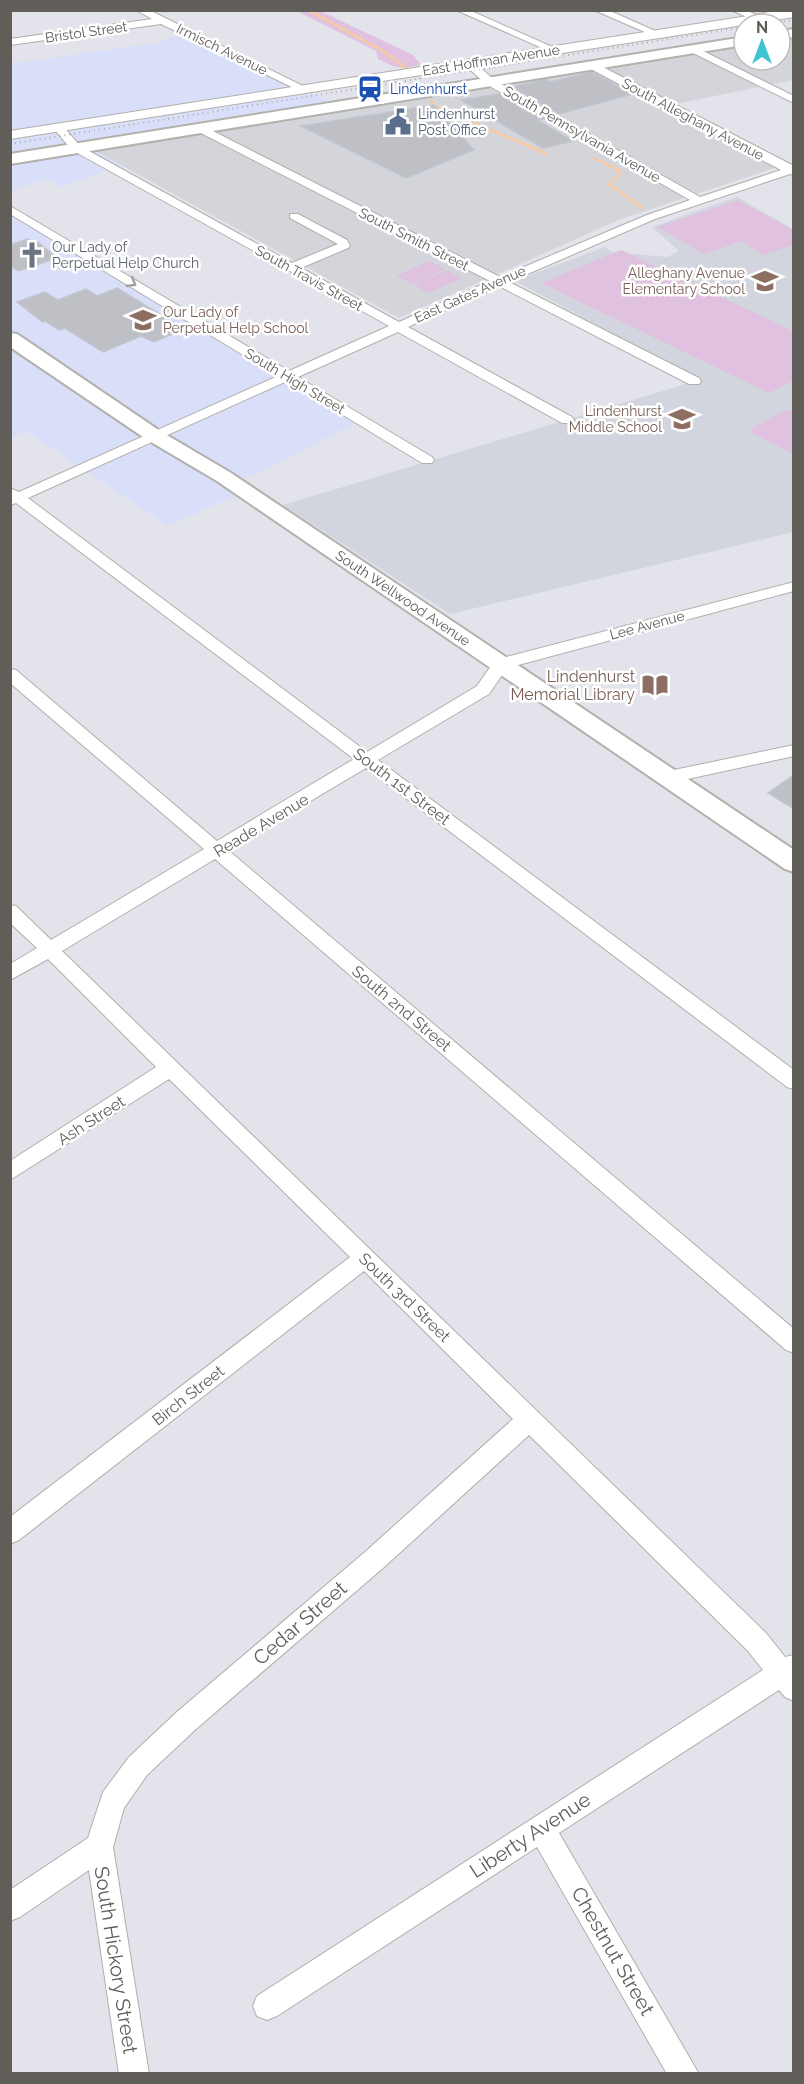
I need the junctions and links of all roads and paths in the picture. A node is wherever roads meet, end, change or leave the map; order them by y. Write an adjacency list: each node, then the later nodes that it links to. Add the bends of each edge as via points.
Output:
1 (141, 10): 4 (street, Irmisch Avenue)
2 (460, 10): 10 (street)
3 (598, 10): 6 (street)
4 (162, 21): 7 (street, Bristol Street); 14 (street, Irmisch Avenue)
5 (732, 22): 6 (street, East Hoffman Avenue)
6 (657, 34): 10 (street, East Hoffman Avenue)
7 (10, 42)
8 (732, 43): 9 (main road, East Hoffman Avenue)
9 (692, 49): 12 (main road, East Hoffman Avenue); 15 (street)
10 (554, 50): 11 (street, East Hoffman Avenue)
11 (469, 63): 13 (street, South Pennsylvania Avenue); 14 (street, East Hoffman Avenue)
12 (593, 66): 13 (main road, East Hoffman Avenue); 21 (street, South Alleghany Avenue)
13 (490, 82): 17 (main road, East Hoffman Avenue); 22 (street, South Pennsylvania Avenue)
14 (304, 89): 16 (street, East Hoffman Avenue)
15 (794, 100)
16 (58, 127): 18 (street, East Hoffman Avenue); 19 (street, South Travis Street)
17 (199, 128): 19 (main road, East Hoffman Avenue); 26 (street, South Smith Street)
18 (10, 135)
19 (76, 148): 20 (main road, East Hoffman Avenue); 25 (street, South Travis Street)
20 (10, 159)
21 (792, 171): 22 (street, East Gates Avenue)
22 (699, 201): 26 (street, East Gates Avenue, via 651,217)
23 (10, 209): 29 (street, South High Street, one-way to 29)
24 (294, 216): 25 (street, via 344,246)
25 (290, 268): 27 (street, South Travis Street)
26 (497, 282): 27 (street, East Gates Avenue); 30 (street, South Smith Street)
27 (397, 326): 29 (street, East Gates Avenue); 31 (street, South Travis Street)
28 (10, 338): 32 (main road, South Wellwood Avenue)
29 (286, 376): 32 (street, East Gates Avenue); 33 (street, South High Street)
30 (694, 381)
31 (567, 420)
32 (153, 435): 34 (street, East Gates Avenue); 36 (main road, South Wellwood Avenue, via 224,477)
33 (427, 460)
34 (13, 497): 39 (street, South 1st Street)
35 (794, 585): 36 (street, Lee Avenue)
36 (501, 664): 39 (street, Reade Avenue, via 483,690); 40 (main road, South Wellwood Avenue)
37 (10, 674): 41 (street, South 2nd Street)
38 (794, 750): 40 (street)
39 (369, 760): 41 (street, Reade Avenue); 47 (street, South 1st Street)
40 (669, 777): 42 (main road, South Wellwood Avenue)
41 (218, 851): 44 (street, Reade Avenue); 50 (street, South 2nd Street)
42 (794, 863)
43 (10, 911): 44 (street, South 3rd Street)
44 (50, 950): 45 (street, Reade Avenue); 46 (street, South 3rd Street)
45 (10, 973)
46 (171, 1067): 48 (street, Ash Street); 49 (street, South 3rd Street)
47 (794, 1081)
48 (10, 1172)
49 (365, 1258): 51 (street, South 3rd Street); 52 (street, Birch Street)
50 (794, 1342)
51 (530, 1419): 53 (street, South 3rd Street); 55 (street, Cedar Street, via 138,1766 112,1801)
52 (10, 1532)
53 (790, 1675): 54 (street, Liberty Avenue)
54 (542, 1828): 57 (street, Liberty Avenue); 59 (street, Chestnut Street)
55 (99, 1847): 56 (street); 58 (street, South Hickory Street)
56 (10, 1907)
57 (267, 2006)
58 (134, 2073)
59 (684, 2073)

